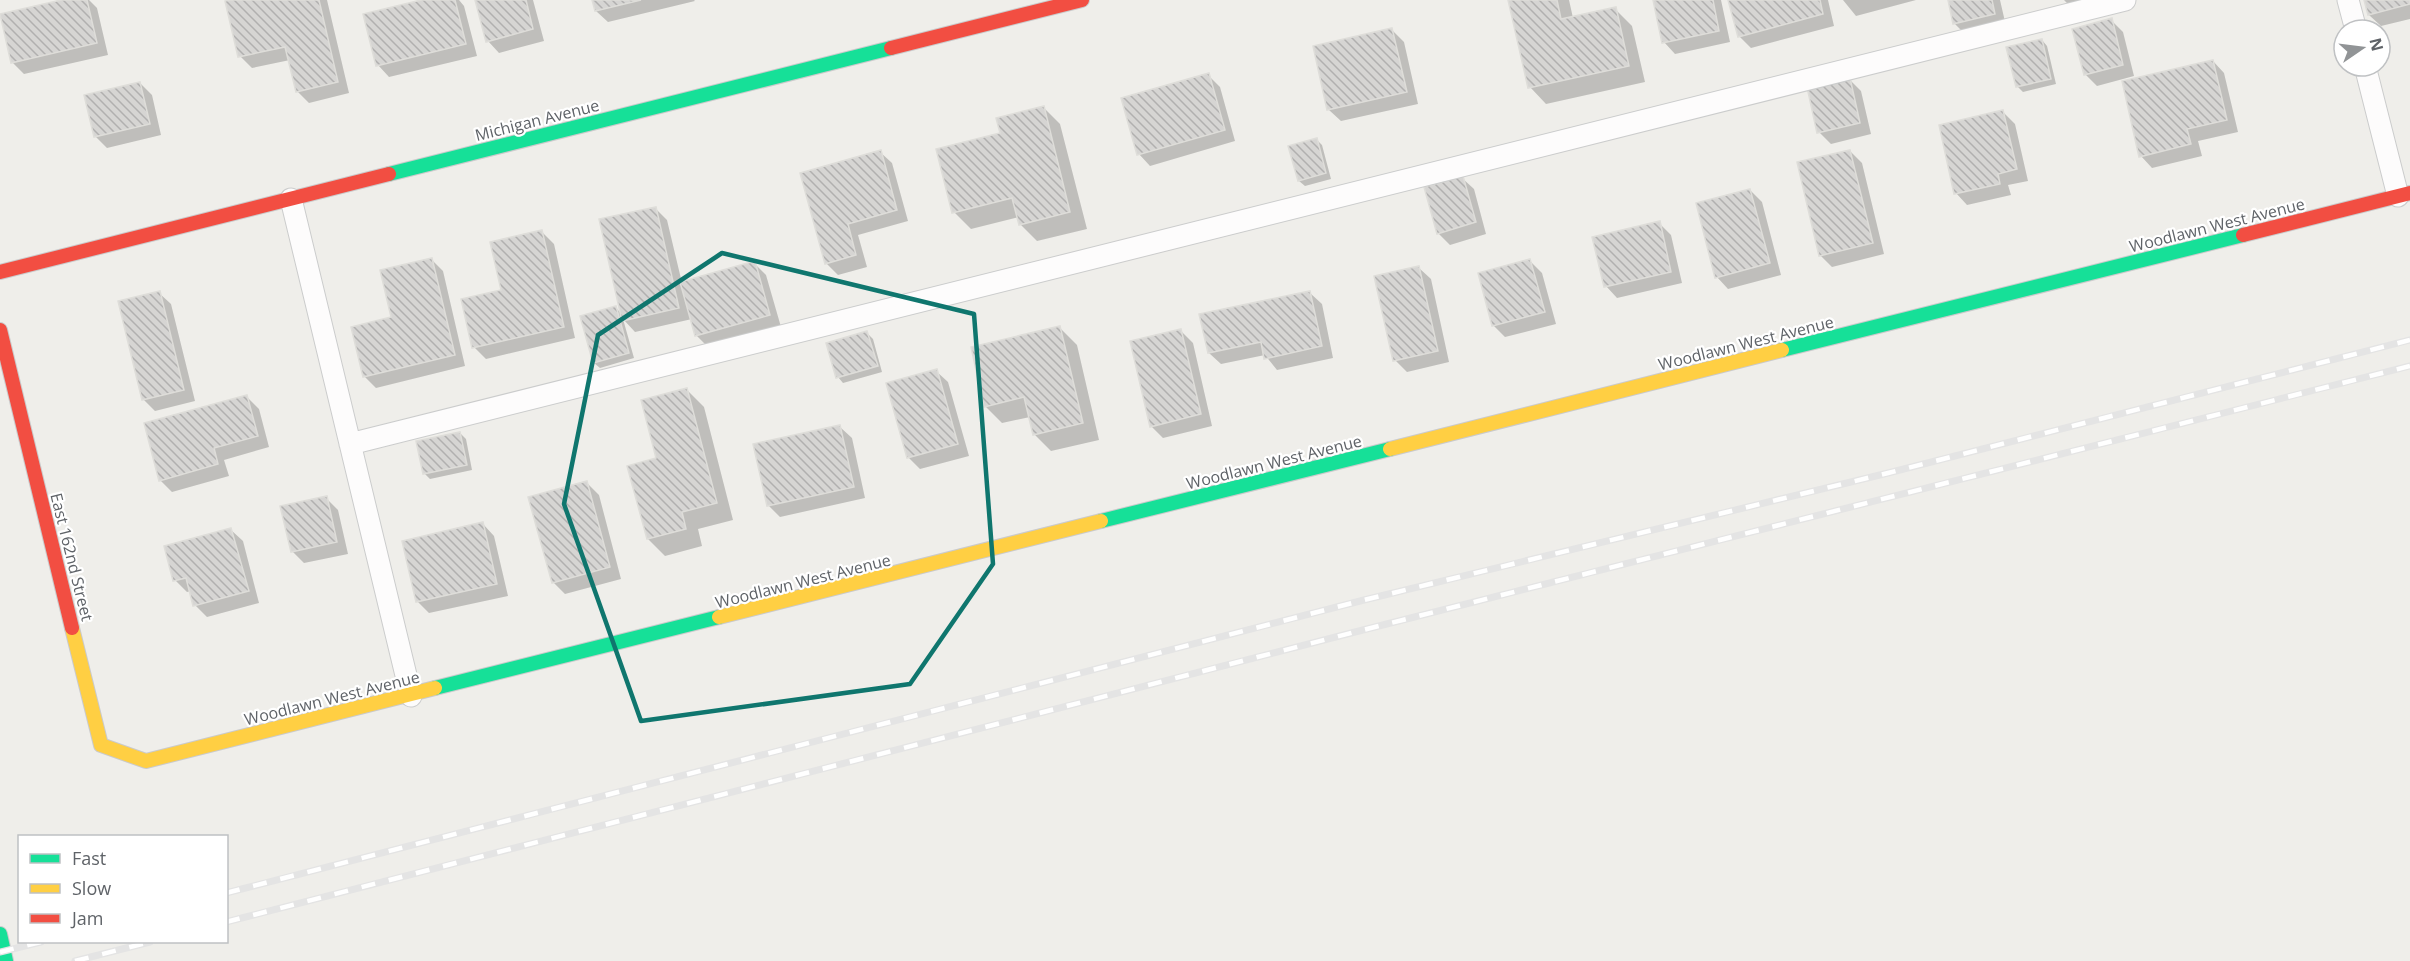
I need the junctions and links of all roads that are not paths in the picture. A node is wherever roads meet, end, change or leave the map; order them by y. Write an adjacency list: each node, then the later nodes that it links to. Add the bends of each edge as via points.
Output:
1 (1082, 0): 7 (street, Michigan Avenue)
2 (2125, 0): 10 (lane)
3 (2348, 0): 4 (lane)
4 (2353, 18)
5 (2369, 78): 6 (lane)
6 (2404, 195): 11 (street, Woodlawn West Avenue)
7 (291, 199): 8 (street, Michigan Avenue); 10 (lane)
8 (0, 272)
9 (0, 330): 12 (street, East 162nd Street, via 101,745)
10 (350, 444): 11 (lane)
11 (411, 696): 12 (street, Woodlawn West Avenue)
12 (146, 761)
13 (0, 934): 14 (street)
14 (6, 961)

